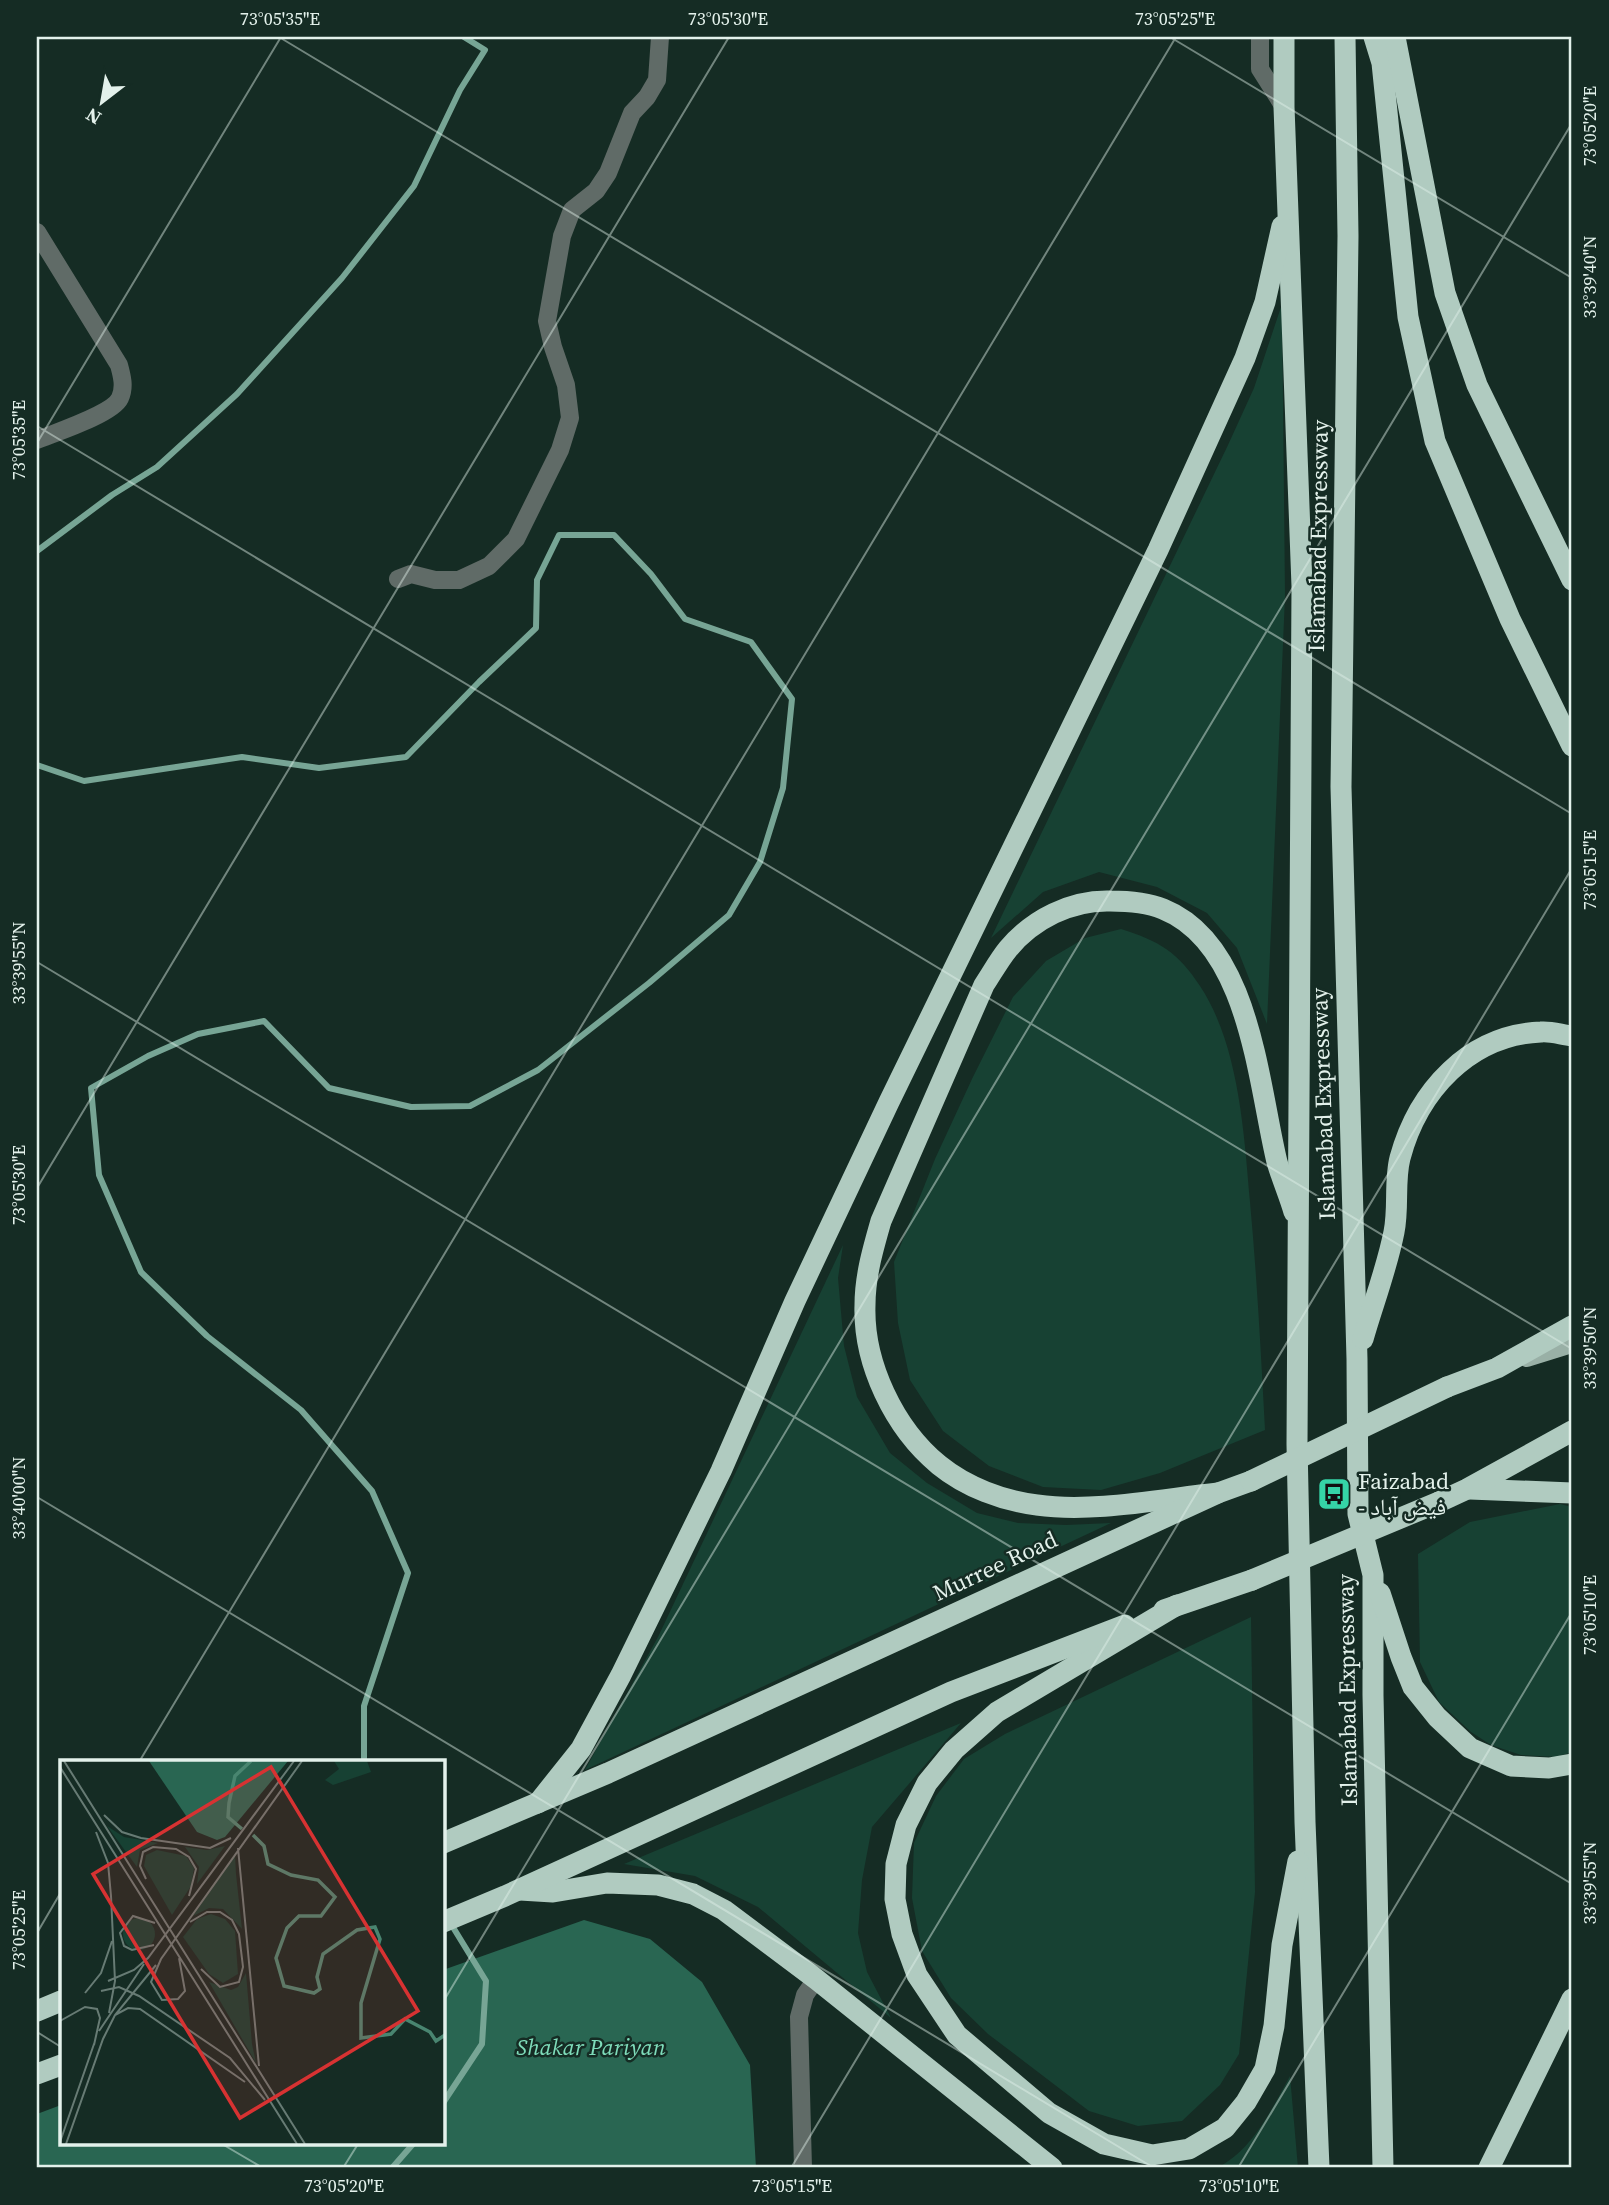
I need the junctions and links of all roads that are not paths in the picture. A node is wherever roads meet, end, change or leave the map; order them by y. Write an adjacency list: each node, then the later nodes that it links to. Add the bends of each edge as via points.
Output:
1 (660, 37): 11 (street, via 657,80 632,113 608,173 596,191 572,210 562,236 547,321 566,384 570,418 560,450 516,539 489,566 459,580 411,574)
2 (1260, 37): 7 (street, via 1261,69)
3 (1284, 37): 7 (highway, Islamabad Expressway)
4 (1345, 37): 18 (highway, Islamabad Expressway, via 1348,236 1341,787)
5 (1374, 37): 13 (highway, via 1382,63 1408,317 1435,441 1510,619)
6 (1395, 37): 12 (highway, via 1446,293 1477,385)
7 (1284, 107): 8 (highway, Islamabad Expressway)
8 (1289, 204): 15 (highway, Islamabad Expressway, via 1302,586); 27 (highway, via 1265,302 1245,358 1158,550 888,1102 721,1471 621,1675 581,1749)
9 (37, 232): 10 (street, via 119,365 123,382 120,399 109,409)
10 (37, 440)
11 (398, 579)
12 (1572, 580)
13 (1572, 746)
14 (1572, 1036): 18 (highway, via 1543,1031 1486,1044 1461,1060 1423,1103 1400,1160 1394,1231)
15 (1300, 1227): 22 (highway, via 1278,1165 1239,1003 1214,951 1192,928 1163,909 1106,901 1068,906 1036,923 1007,949 984,985 877,1234 864,1306 869,1347 881,1385 898,1418 940,1466 1001,1498 1079,1508); 28 (highway, Islamabad Expressway, via 1297,1444)
16 (1572, 1326): 19 (highway)
17 (1572, 1344): 19 (main road, Murree Road)
18 (1357, 1359): 24 (highway, Islamabad Expressway, via 1359,1514)
19 (1497, 1368): 22 (highway, Murree Road, bridge)
20 (1572, 1430): 21 (highway)
21 (1467, 1489): 23 (highway); 25 (highway, bridge, via 1252,1580)
22 (1218, 1493): 27 (highway, Murree Road)
23 (1572, 1493)
24 (1373, 1574): 26 (highway, via 1413,1687 1437,1717 1470,1748 1511,1766 1549,1768); 41 (highway, Islamabad Expressway)
25 (1177, 1605): 28 (highway, via 997,1712 954,1750 927,1783 906,1825 896,1864 895,1899 918,1975 957,2035 1049,2113 1104,2144 1152,2155 1189,2149 1224,2128 1265,2069); 30 (highway, via 951,1692)
26 (1572, 1763)
27 (538, 1803): 29 (highway, Murree Road)
28 (1305, 1822): 40 (highway, Islamabad Expressway)
29 (444, 1843)
30 (512, 1893): 31 (highway); 32 (highway, via 607,1883 658,1885 694,1894 724,1910)
31 (444, 1922)
32 (816, 1979): 38 (street, via 804,1995 799,2017); 39 (highway)
33 (1572, 1999): 42 (highway)
34 (60, 2001): 35 (highway)
35 (37, 2011)
36 (60, 2064): 37 (highway)
37 (37, 2074)
38 (803, 2168)
39 (1052, 2168)
40 (1319, 2168)
41 (1383, 2168)
42 (1489, 2168)

